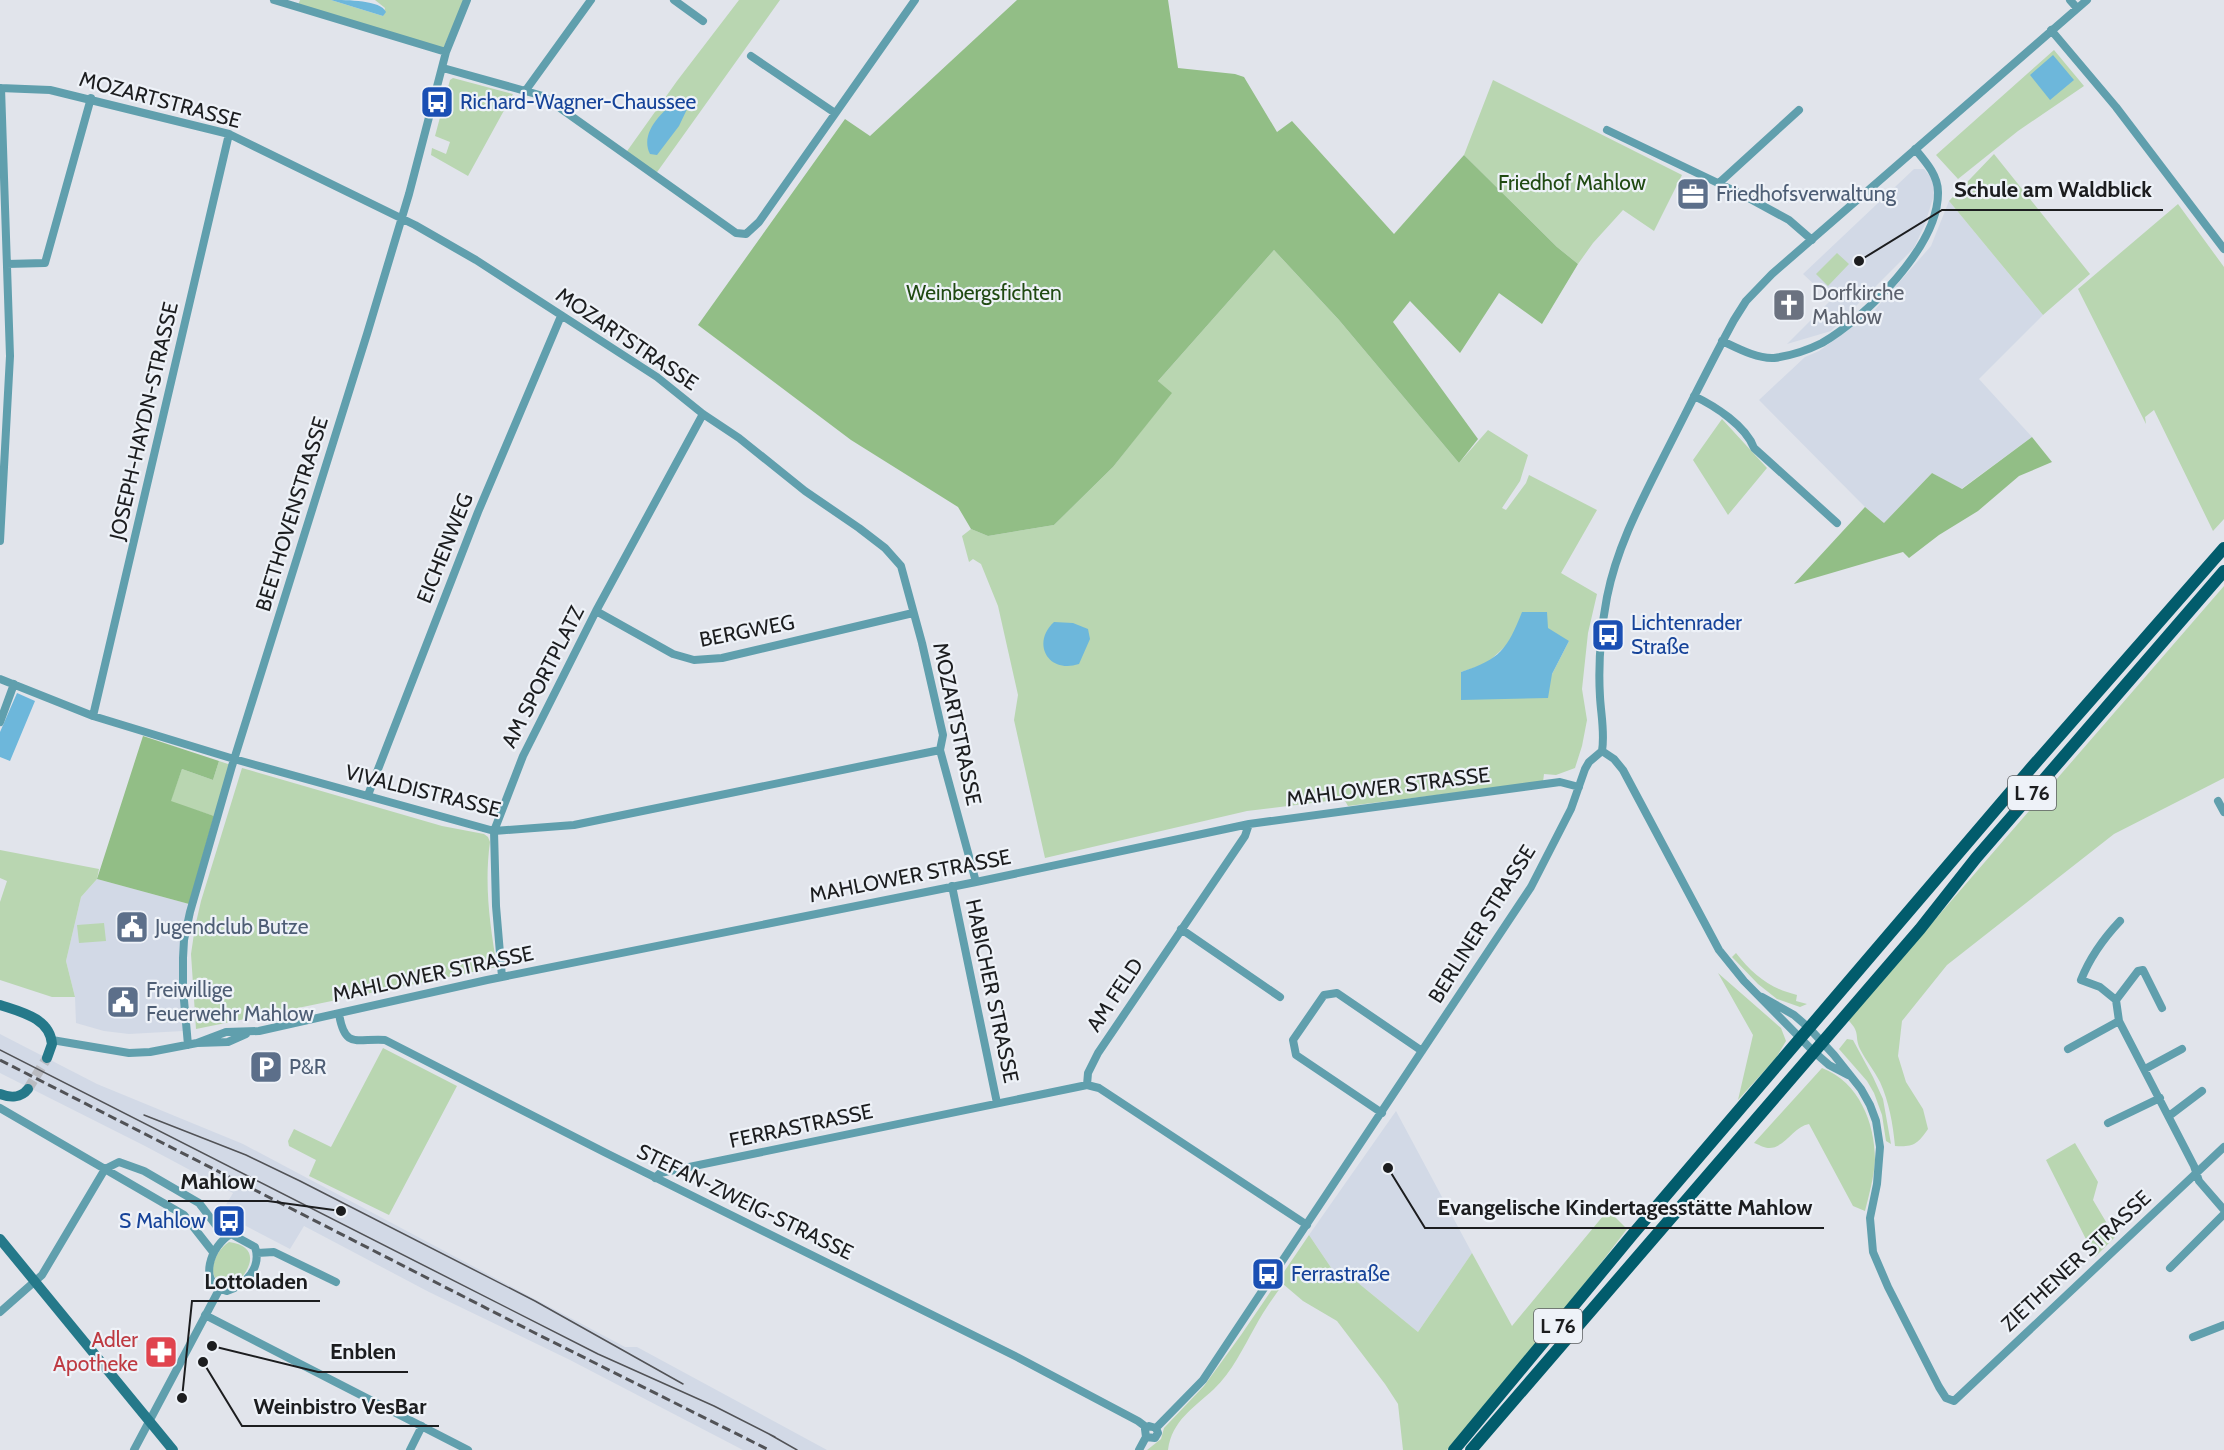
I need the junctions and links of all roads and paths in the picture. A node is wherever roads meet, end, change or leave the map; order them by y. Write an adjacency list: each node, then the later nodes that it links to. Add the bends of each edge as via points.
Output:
1 (274, 0): 11 (street)
2 (467, 0): 11 (street, BEETHOVENSTRASSE)
3 (591, 0): 15 (street)
4 (674, 0): 9 (street)
5 (915, 0): 18 (street)
6 (2070, 0): 8 (street)
7 (2087, 0): 8 (street)
8 (2077, 8): 10 (street)
9 (703, 21)
10 (2051, 30): 21 (street); 25 (street, via 2116,107)
11 (446, 52): 13 (street, BEETHOVENSTRASSE)
12 (752, 56): 18 (street)
13 (443, 68): 15 (street); 23 (street, BEETHOVENSTRASSE)
14 (1, 88): 16 (street, MOZARTSTRASSE, via 50,90); 26 (street)
15 (526, 90): 18 (street, via 550,100 736,233 746,234 759,222)
16 (91, 98): 20 (street, MOZARTSTRASSE); 26 (street, via 45,263)
17 (1799, 110): 22 (street)
18 (835, 113)
19 (1607, 130): 22 (street)
20 (229, 134): 23 (street, MOZARTSTRASSE); 39 (street, JOSEPH-HAYDN-STRASSE)
21 (1915, 149): 24 (street); 28 (street, via 1938,185 1937,205 1918,250 1880,295 1844,328 1806,350 1773,358 1758,356)
22 (1719, 183): 24 (street, via 1789,220)
23 (401, 219): 27 (street, MOZARTSTRASSE, via 476,260); 43 (street, BEETHOVENSTRASSE)
24 (1812, 240): 28 (street, via 1746,301)
25 (2224, 249)
26 (7, 264): 32 (street, via 10,356)
27 (561, 316): 30 (street, MOZARTSTRASSE, via 657,377); 45 (street, EICHENWEG, via 478,512)
28 (1722, 340): 29 (street)
29 (1694, 396): 31 (street, via 1717,407 1750,438 1754,448); 42 (street, via 1637,510 1607,597 1600,695)
30 (703, 414): 35 (street, AM SPORTPLATZ); 36 (street, MOZARTSTRASSE, via 885,548 901,566)
31 (1837, 523)
32 (0, 541)
33 (2224, 548): 62 (main road, L 76)
34 (2224, 571): 65 (main road, L 76)
35 (596, 611): 36 (street, BERGWEG, via 673,654 694,660 722,658); 49 (street, AM SPORTPLATZ, via 523,756)
36 (914, 613): 41 (street, MOZARTSTRASSE, via 943,735)
37 (0, 679): 38 (street, VIVALDISTRASSE)
38 (14, 684): 39 (street, VIVALDISTRASSE); 40 (street)
39 (93, 716): 43 (street, VIVALDISTRASSE)
40 (0, 722)
41 (940, 750): 49 (street, VIVALDISTRASSE, via 574,825); 50 (street, MOZARTSTRASSE)
42 (1602, 751): 44 (street, BERLINER STRASSE, via 1589,762); 56 (street, via 1623,770 1719,950)
43 (234, 759): 45 (street, VIVALDISTRASSE); 66 (street, BEETHOVENSTRASSE, via 184,940 183,989)
44 (1579, 788): 48 (street, MAHLOWER STRASSE, via 1560,782); 69 (street, BERLINER STRASSE, via 1532,887)
45 (368, 795): 49 (street, VIVALDISTRASSE)
46 (2218, 801): 47 (street)
47 (2224, 812)
48 (1249, 824): 50 (street, MAHLOWER STRASSE); 53 (street, AM FELD, via 1245,836)
49 (494, 831): 54 (street, AM SPORTPLATZ)
50 (976, 882): 51 (street, MAHLOWER STRASSE)
51 (952, 886): 54 (street, MAHLOWER STRASSE); 79 (street, HABICHER STRASSE)
52 (2120, 921): 57 (street, via 2088,962 2081,981 2100,987)
53 (1181, 929): 55 (street); 74 (street, AM FELD, via 1098,1053 1088,1072)
54 (502, 977): 60 (street, MAHLOWER STRASSE)
55 (1280, 997)
56 (1762, 997): 62 (street); 63 (street)
57 (2116, 1000): 59 (street, via 2138,971 2143,970); 61 (street)
58 (0, 1005): 64 (main road, via 34,1017)
59 (2162, 1008)
60 (339, 1014): 66 (street, MAHLOWER STRASSE, via 251,1032 226,1032); 87 (street, STEFAN-ZWEIG-STRASSE, via 349,1039 385,1040)
61 (2119, 1022): 67 (street); 72 (street)
62 (1809, 1028): 63 (main road, L 76); 65 (street)
63 (1800, 1039): 70 (street); 110 (main road, L 76)
64 (52, 1040): 66 (street, MAHLOWER STRASSE, via 129,1053); 71 (main road)
65 (1822, 1041): 70 (main road, L 76); 73 (street)
66 (193, 1044)
67 (2068, 1049)
68 (2181, 1050): 72 (street)
69 (1422, 1051): 81 (street, BERLINER STRASSE); 81 (street, via 1336,993 1324,995 1293,1040 1296,1055)
70 (1813, 1051): 73 (street); 111 (main road, L 76)
71 (47, 1058)
72 (2145, 1070): 78 (street)
73 (1850, 1077): 86 (street, ZIETHENER STRASSE, via 1866,1096 1879,1134 1880,1158 1870,1218 1873,1252 1939,1387 1946,1398 1954,1401)
74 (1087, 1085): 79 (street, FERRASTRASSE); 89 (street, FERRASTRASSE, via 1098,1088)
75 (28, 1089): 77 (main road, via 22,1095)
76 (2202, 1091): 82 (street)
77 (0, 1094)
78 (2160, 1098): 82 (street); 83 (street)
79 (997, 1103): 87 (street, FERRASTRASSE, via 660,1173)
80 (0, 1108): 85 (street)
81 (1382, 1113): 89 (street, BERLINER STRASSE)
82 (2169, 1116): 86 (street)
83 (2108, 1123)
84 (2224, 1147): 86 (street, ZIETHENER STRASSE)
85 (105, 1169): 90 (street, via 119,1162 144,1171 199,1203); 92 (street, via 184,1215); 95 (street, via 42,1275)
86 (2196, 1173): 88 (street)
87 (655, 1178): 104 (street, STEFAN-ZWEIG-STRASSE)
88 (2224, 1212): 94 (street)
89 (1307, 1225): 104 (street, BERLINER STRASSE, via 1203,1380)
90 (225, 1236): 92 (street); 93 (street, via 234,1234 255,1247)
91 (0, 1239): 95 (main road)
92 (213, 1252): 97 (street, via 209,1275)
93 (257, 1253): 96 (street, via 274,1252); 97 (street, via 256,1263 244,1283 227,1291)
94 (2170, 1268)
95 (34, 1282): 98 (street); 102 (main road)
96 (336, 1282)
97 (220, 1288): 99 (street)
98 (0, 1312)
99 (205, 1315): 102 (street); 103 (street)
100 (2224, 1325): 101 (street)
101 (2193, 1337)
102 (150, 1421): 105 (street); 106 (main road)
103 (422, 1426): 107 (street); 108 (street)
104 (1151, 1427): 109 (street, via 1144,1432 1146,1437)
105 (134, 1450)
106 (173, 1450)
107 (410, 1450)
108 (468, 1450)
109 (1139, 1450)
110 (1454, 1450)
111 (1471, 1450)

